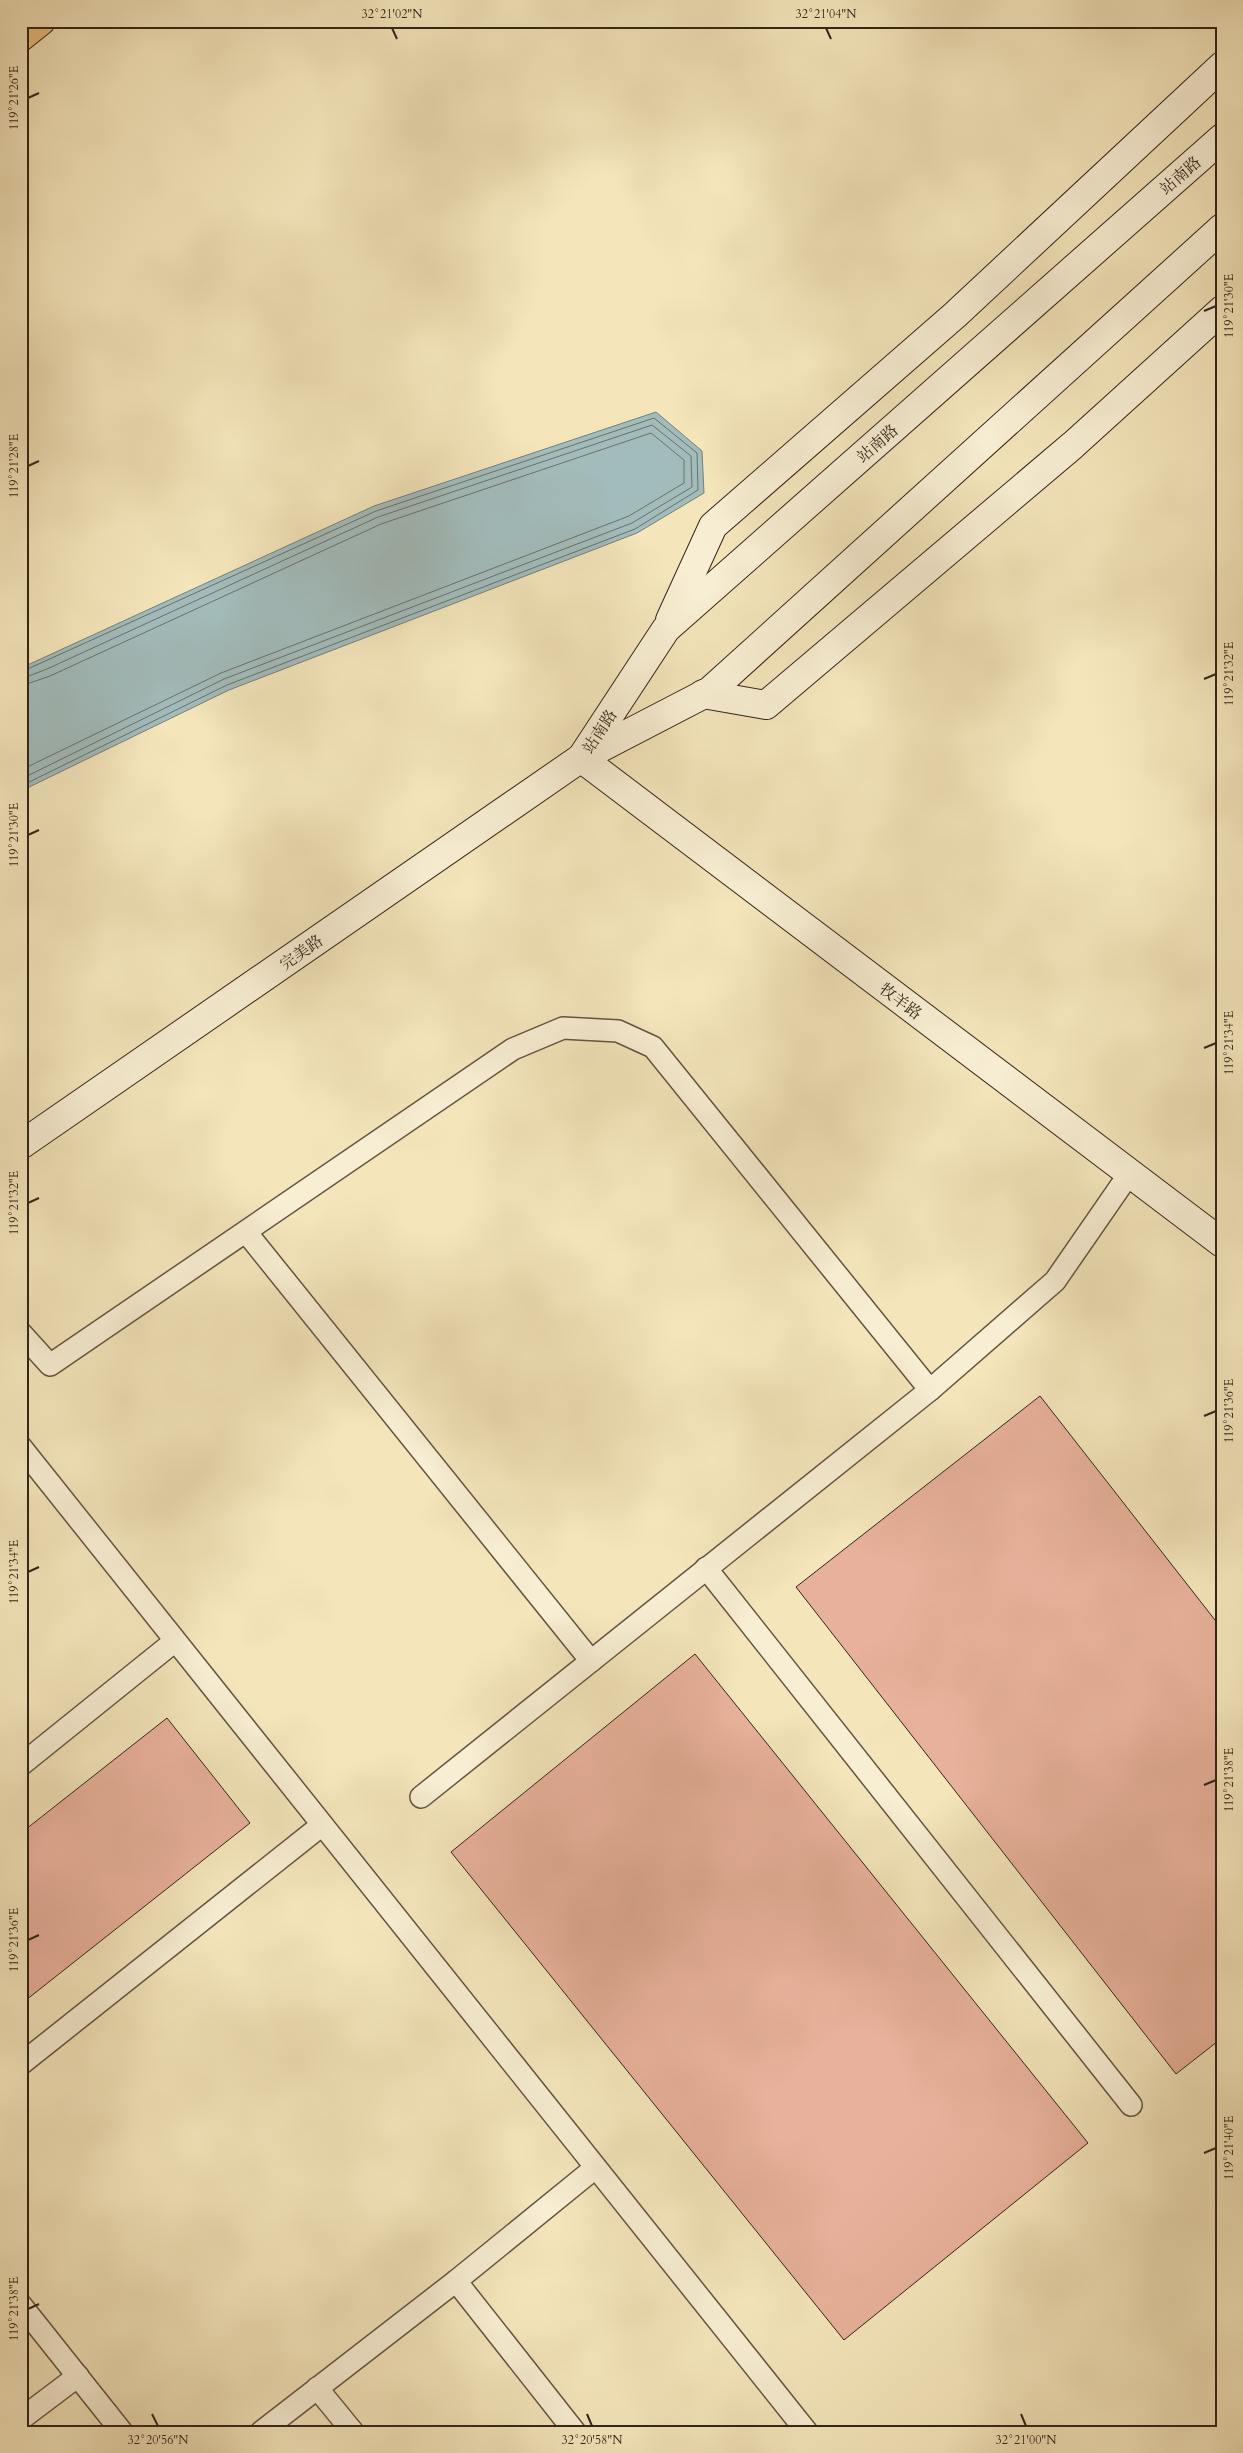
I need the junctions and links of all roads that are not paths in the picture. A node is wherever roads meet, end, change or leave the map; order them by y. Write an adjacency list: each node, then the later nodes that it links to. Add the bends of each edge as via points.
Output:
1 (41, 21): 2 (highway)
2 (21, 37)
3 (1222, 66): 7 (main road, via 955,315 713,526)
4 (1222, 138): 7 (main road, 站南路)
5 (1222, 228): 8 (main road, 站南路, via 992,438)
6 (1222, 310): 8 (main road, via 1073,445 766,705)
7 (666, 629): 9 (main road, 站南路)
8 (703, 694): 9 (main road, 站南路)
9 (581, 758): 10 (main road, 完美路); 11 (main road, 牧羊路)
10 (21, 1145)
11 (1129, 1174): 13 (main road, 牧羊路); 15 (lane, via 1055,1281)
12 (246, 1232): 14 (lane, via 50,1365); 15 (lane, via 513,1049 563,1028 618,1031 653,1047); 19 (lane)
13 (1222, 1243)
14 (21, 1333)
15 (930, 1390): 17 (lane)
16 (21, 1447): 18 (lane)
17 (706, 1568): 19 (lane); 24 (lane)
18 (175, 1641): 20 (lane); 22 (lane)
19 (592, 1661): 21 (lane)
20 (21, 1765)
21 (421, 1797)
22 (322, 1825): 23 (lane); 25 (lane)
23 (21, 2064)
24 (1131, 2105)
25 (595, 2168): 26 (lane); 35 (lane)
26 (456, 2281): 29 (lane); 34 (lane)
27 (21, 2305): 28 (lane)
28 (78, 2376): 30 (lane); 31 (lane)
29 (317, 2388): 32 (lane); 33 (lane)
30 (21, 2420)
31 (122, 2432)
32 (261, 2432)
33 (353, 2432)
34 (575, 2432)
35 (806, 2432)

